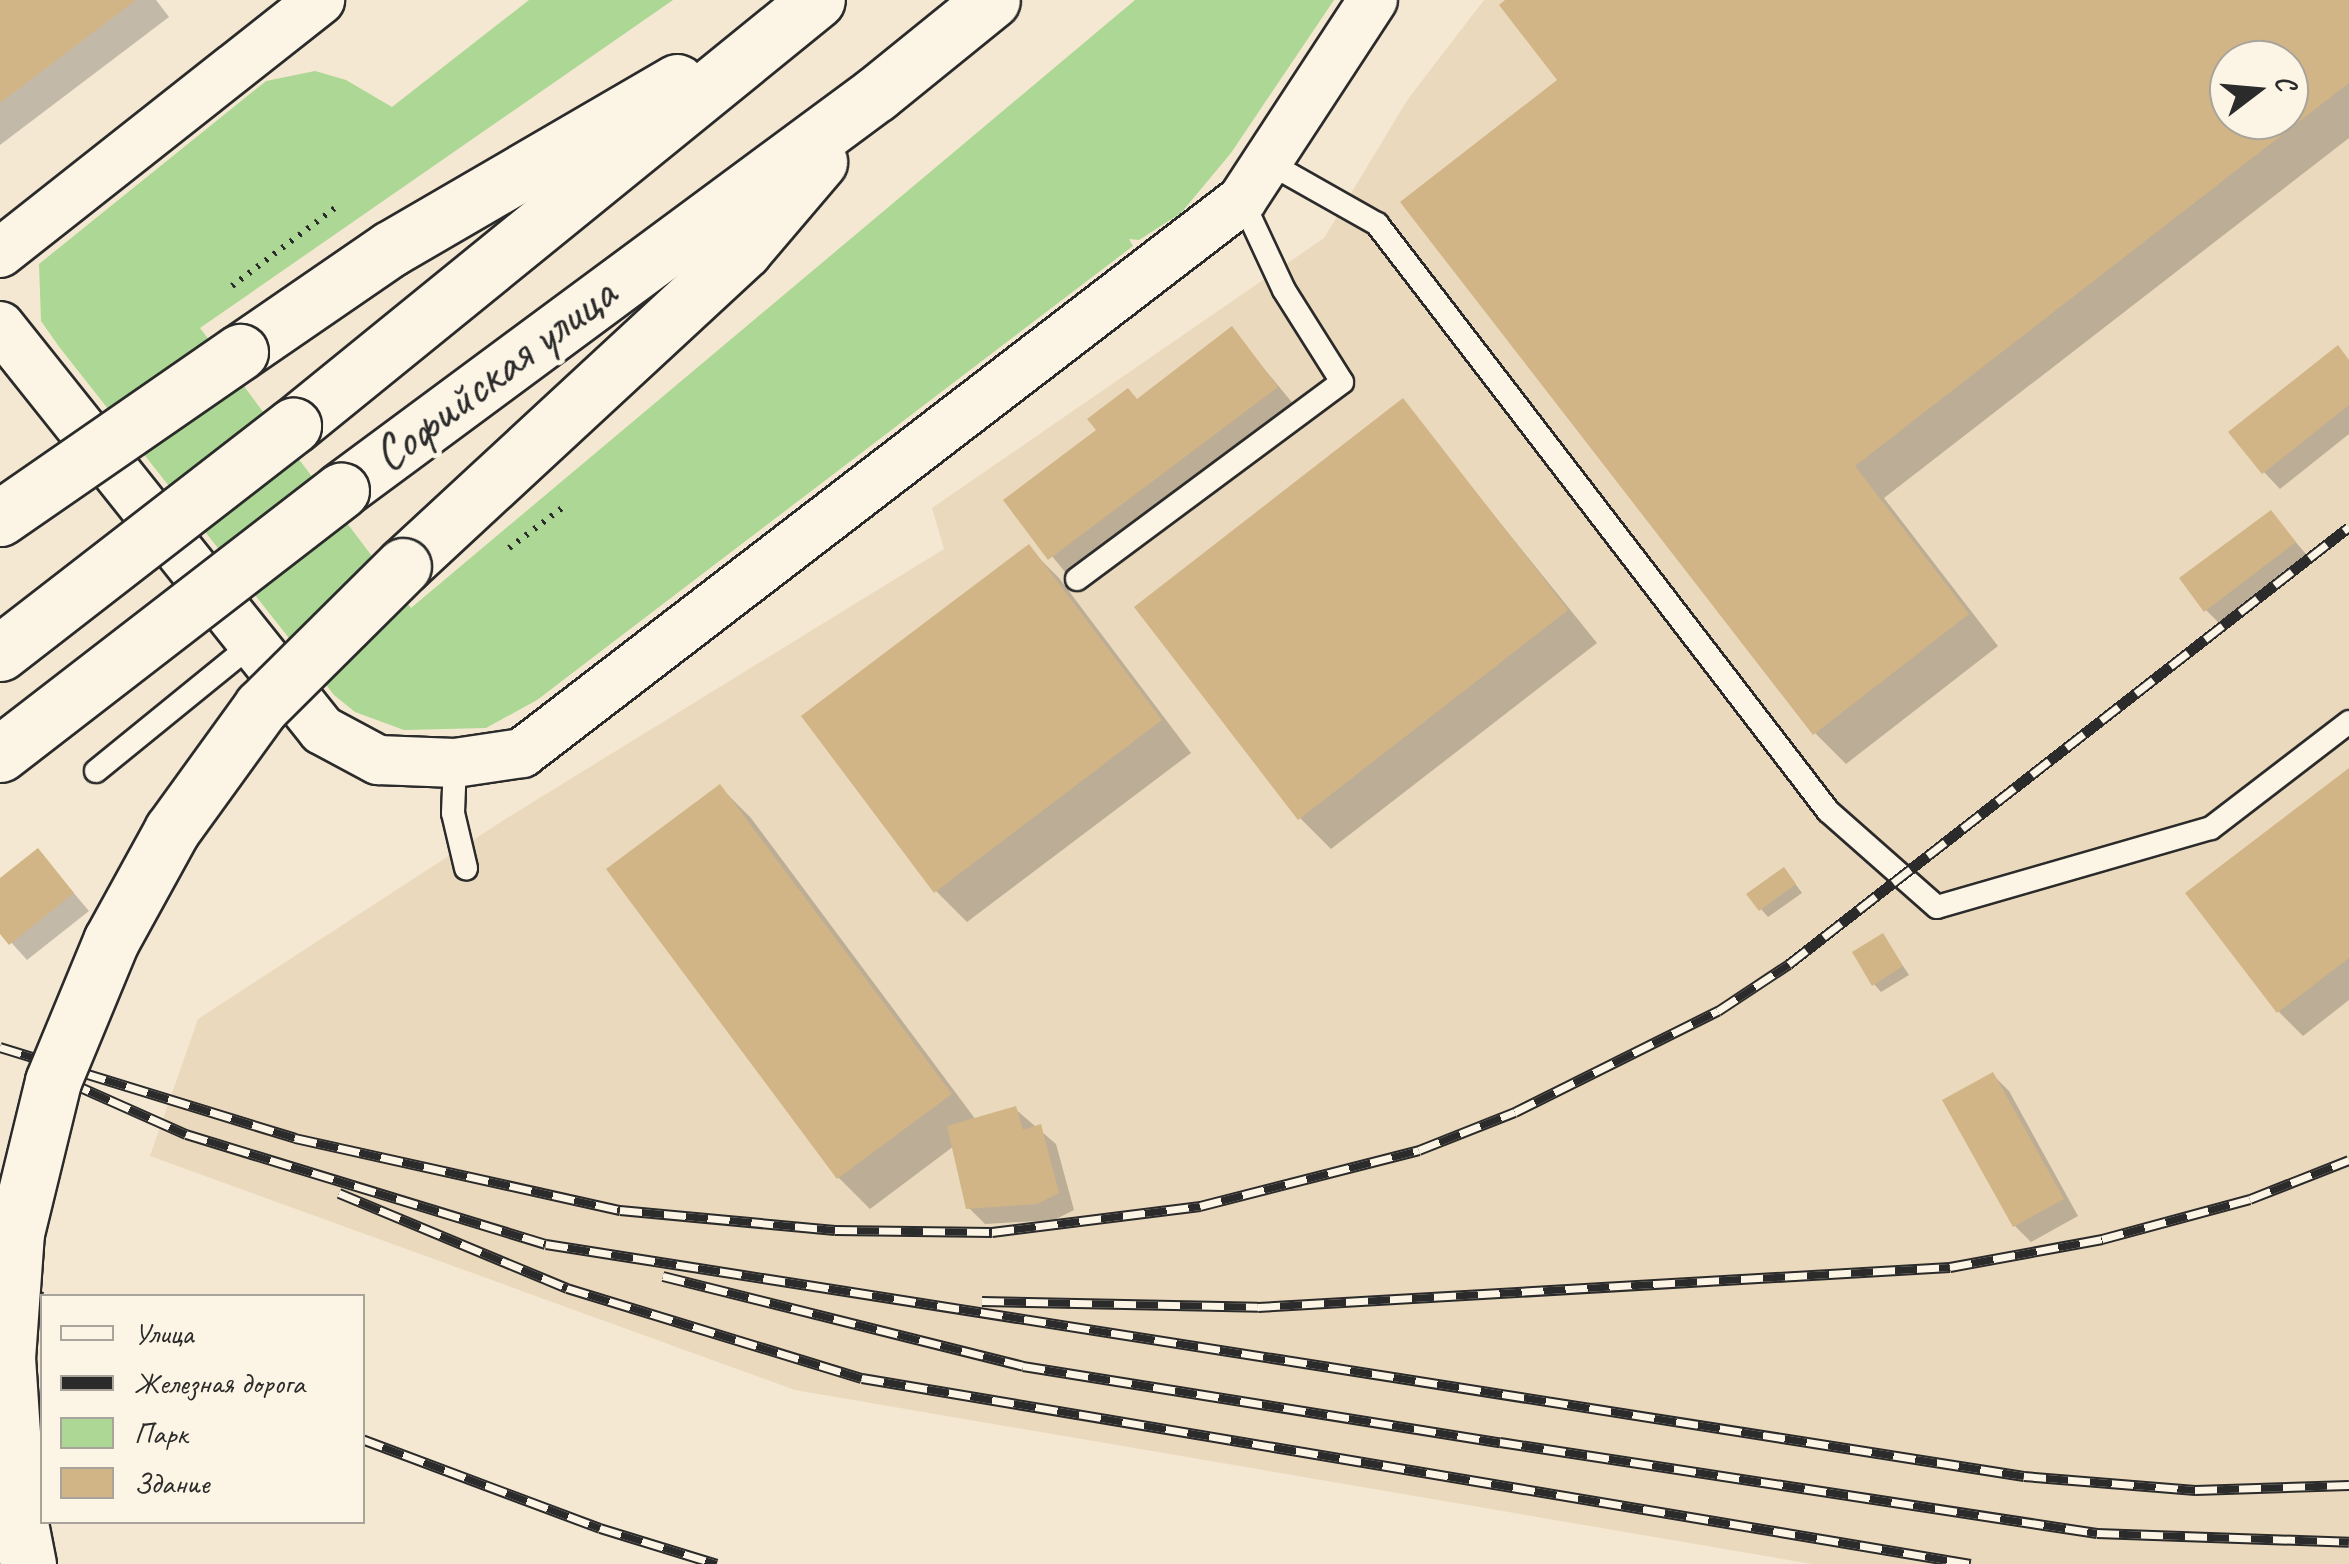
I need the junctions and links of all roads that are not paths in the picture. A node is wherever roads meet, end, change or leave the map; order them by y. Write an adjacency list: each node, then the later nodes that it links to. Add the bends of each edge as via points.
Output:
1 (320, 0): 7 (street)
2 (992, 0): 5 (main road, Софийская улица)
3 (1372, 0): 6 (street)
4 (815, 1): 9 (main road, bridge, via 390,250); 12 (main road, Софийская улица, bridge, via 294,426)
5 (876, 94): 14 (main road, Софийская улица, bridge, via 341,490); 18 (main road, bridge, via 744,250 261,707 172,830 111,941 53,1081 16,1233 7,1358 17,1508)
6 (1257, 182): 10 (lane, via 1284,290 1342,382); 13 (lane, via 1377,224 1828,811 1937,907 2211,828); 15 (street, via 568,722 522,752)
7 (0, 252)
8 (0, 326): 11 (street)
9 (0, 518)
10 (1077, 579)
11 (252, 644): 15 (street, via 322,730 378,760); 16 (lane)
12 (0, 652)
13 (2349, 722)
14 (0, 754)
15 (455, 763): 17 (lane, via 453,813)
16 (96, 771)
17 (466, 868)
18 (28, 1564)

